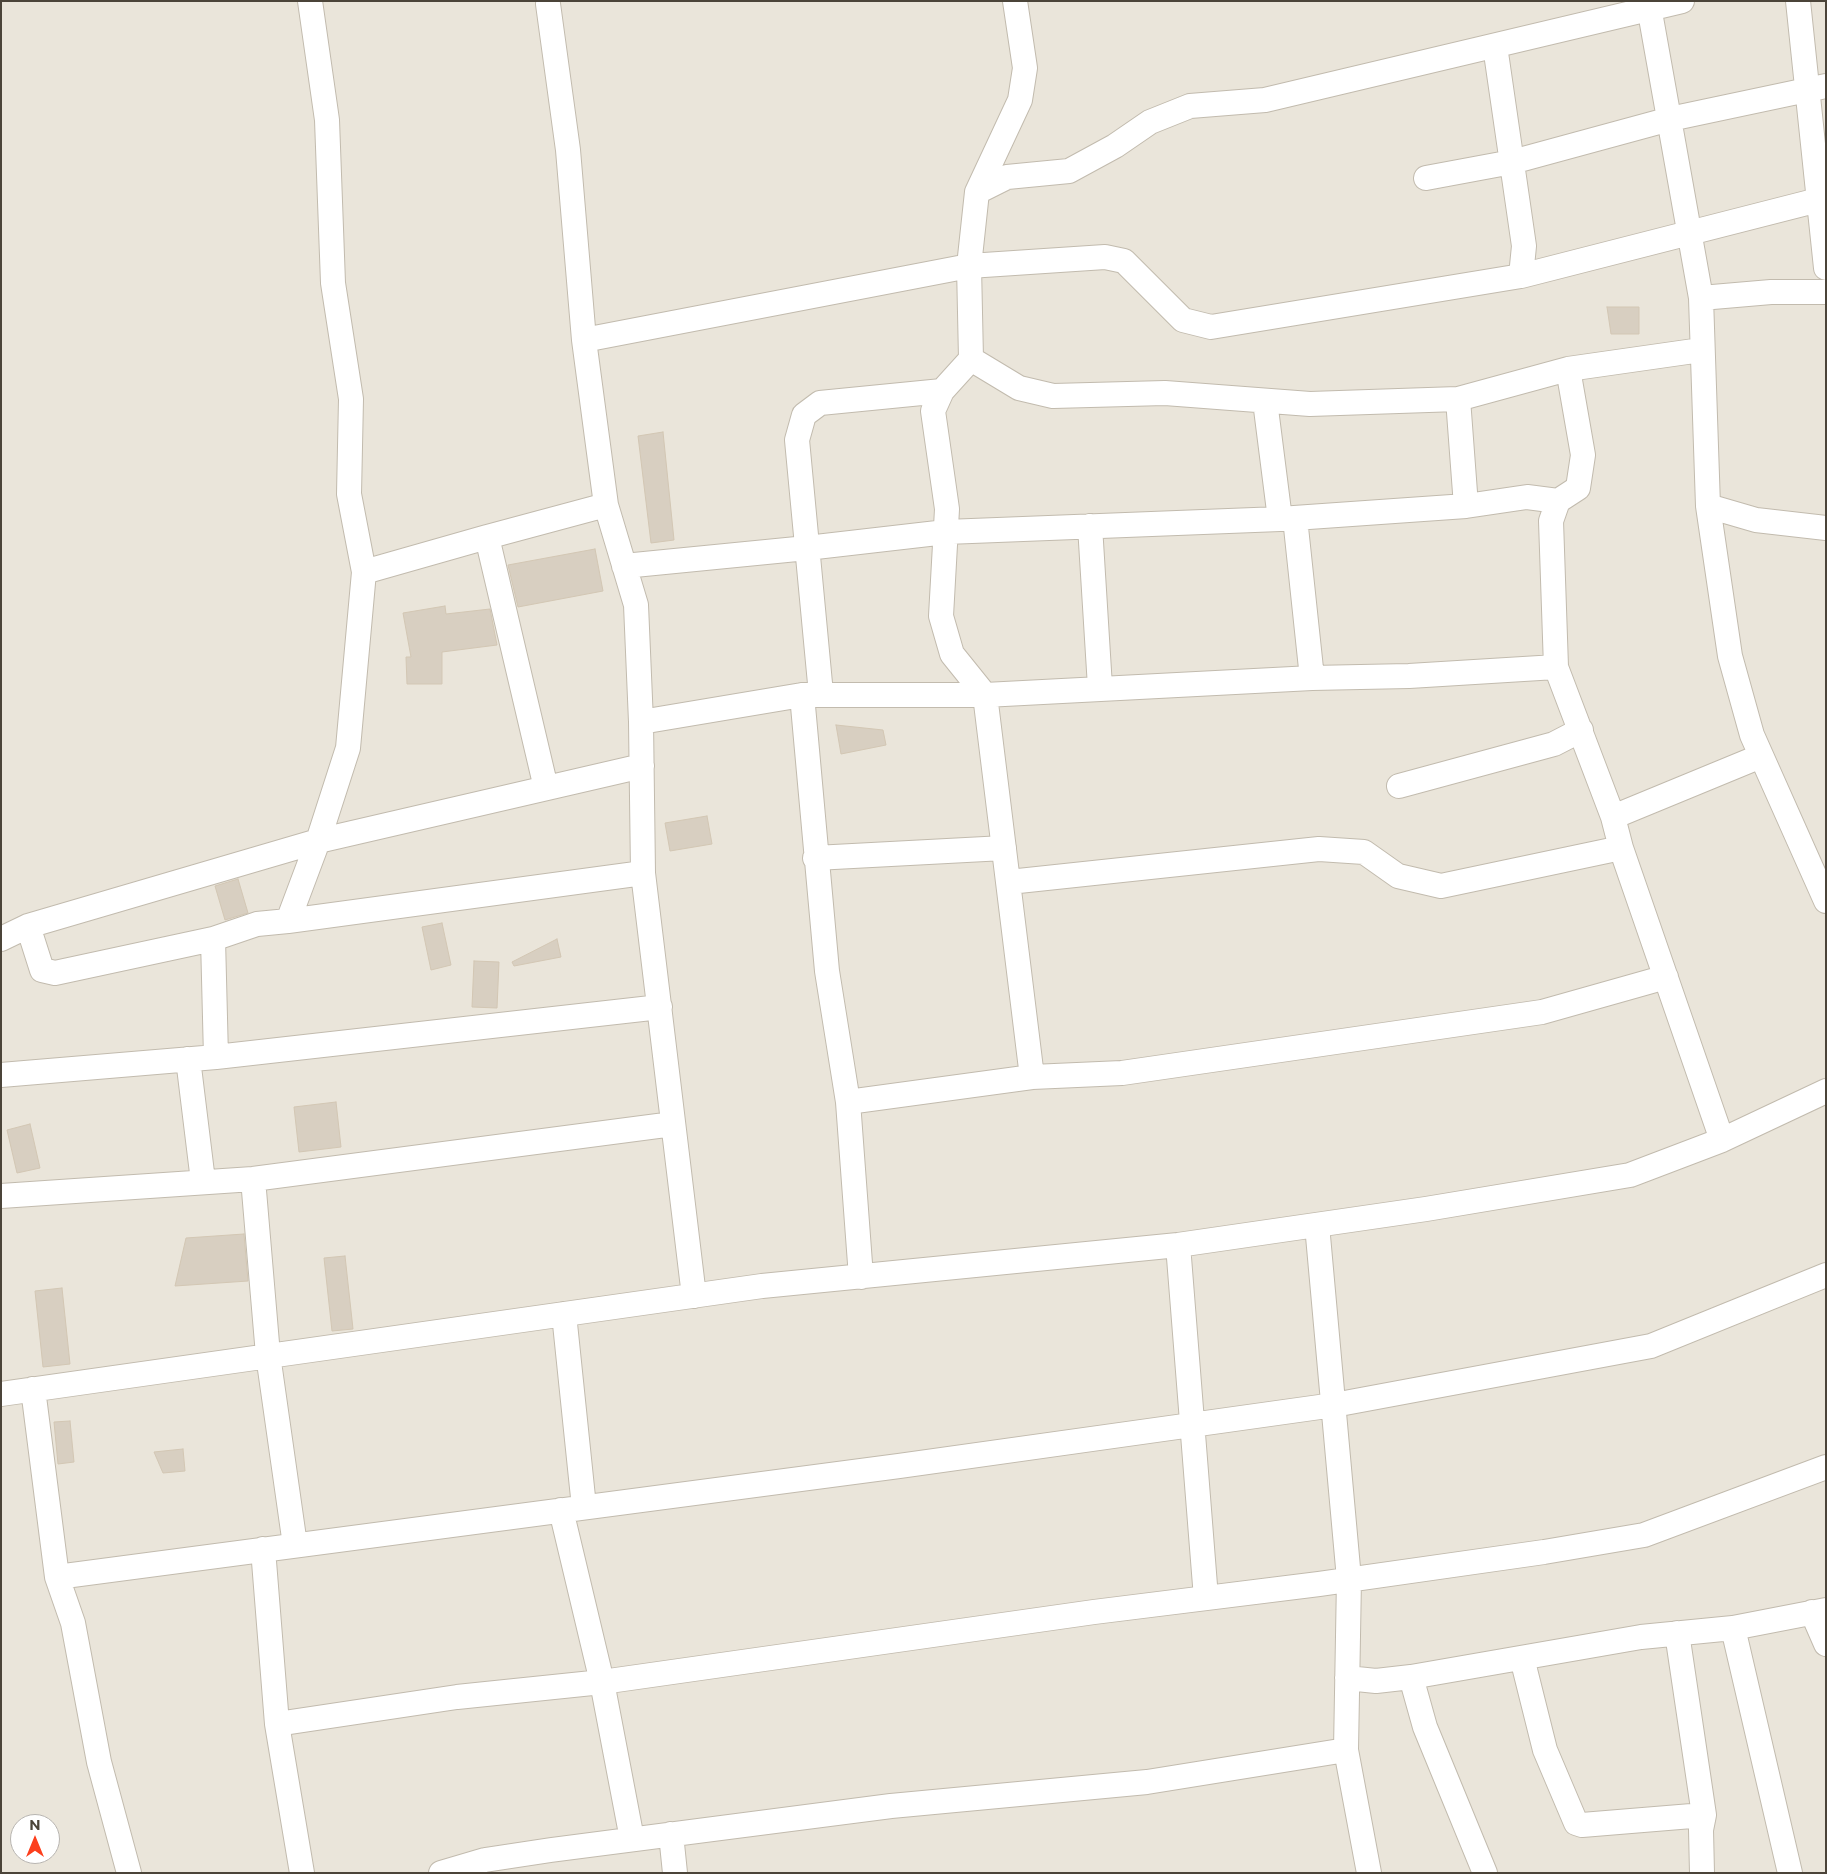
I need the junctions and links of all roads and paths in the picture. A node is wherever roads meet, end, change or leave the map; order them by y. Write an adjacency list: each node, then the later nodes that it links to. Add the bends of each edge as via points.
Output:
1 (310, 1): 38 (street, via 326,120 333,283 351,399 349,494)
2 (1015, 1): 12 (street, via 1025,68 1020,100)
3 (1682, 1): 6 (street)
4 (1798, 1): 8 (street)
5 (548, 4): 20 (street, via 568,150)
6 (1649, 5): 7 (street); 9 (street)
7 (1495, 46): 10 (street); 12 (street, via 1265,100 1190,106 1150,122 1115,146 1069,170 1007,177)
8 (1816, 88): 9 (street); 13 (street)
9 (1670, 119): 10 (street); 14 (street)
10 (1512, 162): 11 (street); 17 (street, via 1524,246)
11 (1426, 178)
12 (977, 192): 15 (street)
13 (1821, 199): 14 (street); 16 (street)
14 (1688, 233): 17 (street); 19 (street)
15 (970, 266): 17 (street, via 1105,257 1124,261 1183,320 1211,327); 20 (street); 22 (street)
16 (1826, 268)
17 (1521, 276)
18 (1826, 292): 19 (street, via 1771,292)
19 (1701, 311): 21 (street)
20 (584, 340): 28 (street)
21 (1701, 350): 23 (street); 30 (street)
22 (971, 358): 24 (street); 26 (street, via 1019,388 1053,396 1165,393)
23 (1568, 369): 25 (street); 27 (street, via 1582,455 1578,488)
24 (942, 391): 34 (street, via 933,411 947,509); 36 (street, via 820,403 804,415 797,440)
25 (1458, 399): 26 (street, via 1310,404); 29 (street)
26 (1265, 401): 31 (street)
27 (1558, 501): 29 (street, via 1527,497); 39 (street, via 1551,521)
28 (606, 505): 35 (street); 37 (street)
29 (1466, 506): 31 (street)
30 (1708, 506): 33 (street, via 1756,520); 46 (street, via 1730,656 1752,736)
31 (1287, 519): 32 (street); 40 (street)
32 (1090, 526): 34 (street); 41 (street)
33 (1826, 528)
34 (946, 532): 36 (street); 43 (street, via 941,616 952,654)
35 (487, 538): 38 (street); 49 (street)
36 (807, 548): 37 (street); 42 (street)
37 (624, 566): 44 (street, via 636,605)
38 (364, 572): 51 (street, via 348,748)
39 (1556, 667): 40 (street); 45 (street)
40 (1312, 678): 41 (street)
41 (1100, 687): 43 (street)
42 (811, 695): 43 (street); 44 (street); 54 (street)
43 (985, 695): 52 (street)
44 (641, 722): 47 (street)
45 (1581, 730): 48 (street, via 1554,744); 50 (street)
46 (1761, 756): 50 (street); 57 (street)
47 (642, 766): 49 (street); 55 (street)
48 (1399, 786)
49 (546, 788): 51 (street)
50 (1613, 817): 53 (street)
51 (318, 841): 58 (street); 59 (street)
52 (1004, 848): 54 (street); 56 (street)
53 (1621, 848): 56 (street, via 1441,886 1398,876 1364,852 1319,849); 62 (street)
54 (815, 858): 69 (street, via 827,971)
55 (643, 873): 58 (street); 63 (street)
56 (1009, 882): 67 (street)
57 (1826, 901)
58 (288, 920): 61 (street, via 257,924)
59 (28, 926): 60 (street); 61 (street, via 42,970 55,974)
60 (1, 939)
61 (213, 939): 64 (street)
62 (1666, 977): 67 (street, via 1542,1012 1122,1073); 71 (street)
63 (660, 1007): 64 (street); 70 (street)
64 (216, 1056): 65 (street)
65 (188, 1059): 66 (street); 73 (street)
66 (1, 1075)
67 (1032, 1078): 69 (street)
68 (1826, 1091): 71 (street)
69 (848, 1102): 78 (street)
70 (672, 1124): 72 (street); 79 (street)
71 (1722, 1140): 75 (street, via 1630,1175)
72 (253, 1179): 73 (street); 81 (street)
73 (204, 1181): 74 (street)
74 (1, 1196)
75 (1317, 1225): 76 (street); 84 (street)
76 (1178, 1245): 78 (street); 85 (street)
77 (1826, 1274): 84 (street, via 1651,1346)
78 (861, 1277): 79 (street)
79 (694, 1296): 80 (street)
80 (564, 1314): 81 (street); 87 (street)
81 (268, 1355): 82 (street); 89 (street)
82 (33, 1390): 83 (street); 91 (street)
83 (1, 1394)
84 (1334, 1405): 85 (street); 92 (street)
85 (1192, 1425): 87 (street); 93 (street)
86 (1826, 1467): 92 (street, via 1644,1534 1544,1552)
87 (584, 1507): 88 (street)
88 (561, 1510): 89 (street); 101 (street)
89 (295, 1545): 90 (street)
90 (263, 1549): 91 (street); 102 (street)
91 (57, 1576): 107 (street, via 73,1623)
92 (1348, 1579): 93 (street); 100 (street)
93 (1206, 1598): 101 (street)
94 (1819, 1611): 95 (street); 97 (street)
95 (1733, 1628): 96 (street); 114 (street)
96 (1677, 1633): 98 (street); 104 (street)
97 (1826, 1644)
98 (1522, 1658): 99 (street); 104 (street, via 1545,1750 1576,1823)
99 (1410, 1677): 100 (street); 112 (street, via 1424,1727)
100 (1347, 1678): 103 (street)
101 (602, 1682): 102 (street, via 457,1697); 106 (street)
102 (277, 1724): 108 (street)
103 (1346, 1750): 105 (street, via 1147,1782 891,1806); 111 (street)
104 (1704, 1815): 113 (street)
105 (671, 1834): 106 (street); 110 (street)
106 (632, 1839): 109 (street, via 485,1860)
107 (122, 1871)
108 (302, 1873)
109 (441, 1873)
110 (675, 1873)
111 (1369, 1873)
112 (1485, 1873)
113 (1702, 1873)
114 (1790, 1873)

